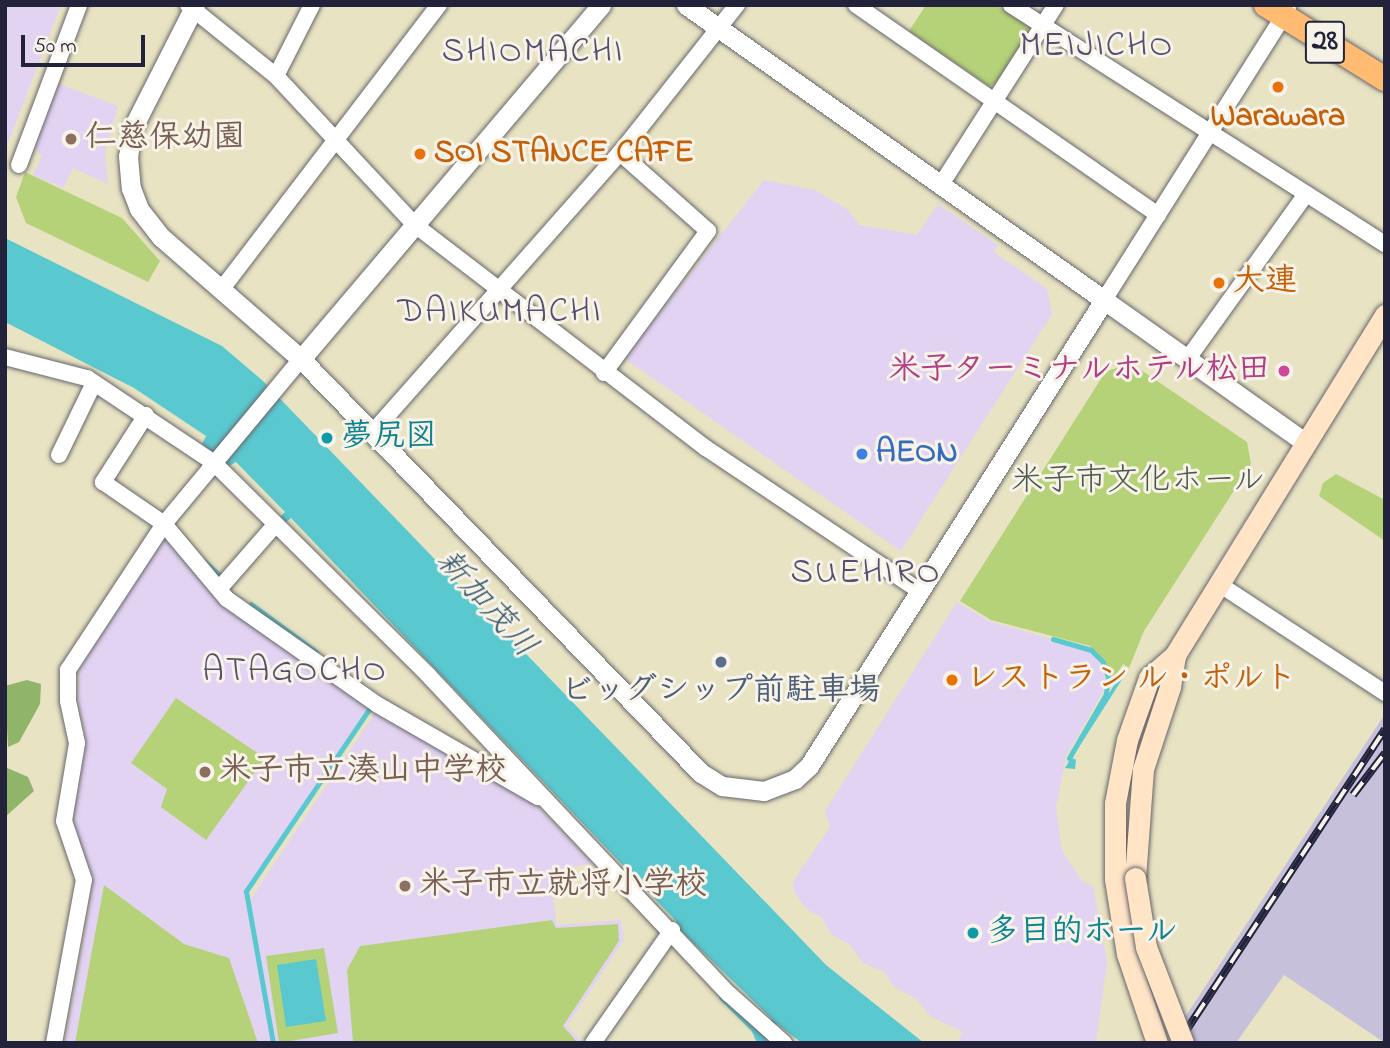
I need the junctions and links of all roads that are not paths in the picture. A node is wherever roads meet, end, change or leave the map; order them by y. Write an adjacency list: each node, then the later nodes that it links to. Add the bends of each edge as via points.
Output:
1 (79, 5): 20 (street)
2 (312, 5): 14 (street)
3 (439, 5): 18 (street)
4 (601, 5): 24 (street)
5 (686, 5): 13 (street)
6 (737, 5): 13 (street)
7 (856, 5): 16 (street)
8 (1012, 5): 12 (street)
9 (1056, 5): 12 (street)
10 (192, 6): 14 (street); 27 (street, via 132,129 129,166 139,209 161,237)
11 (1280, 9): 15 (main road, 28); 17 (street)
12 (1043, 25): 16 (street); 17 (street)
13 (716, 28): 19 (street); 21 (street)
14 (276, 76): 18 (street)
15 (1385, 79)
16 (996, 102): 21 (street); 23 (street)
17 (1212, 131): 22 (street); 23 (street)
18 (338, 141): 24 (street); 27 (street)
19 (620, 153): 26 (street); 33 (street, via 708,231)
20 (19, 165)
21 (942, 183): 28 (street)
22 (1306, 194): 25 (street); 31 (street)
23 (1158, 215): 28 (street)
24 (415, 225): 26 (street); 32 (street)
25 (1385, 244)
26 (497, 287): 33 (street); 36 (street)
27 (221, 290): 32 (street)
28 (1104, 300): 31 (street); 44 (street)
29 (1385, 315): 37 (main road)
30 (5, 357): 34 (street)
31 (1189, 357): 37 (street)
32 (301, 359): 36 (street); 39 (street)
33 (604, 373): 44 (street, via 706,448)
34 (94, 383): 35 (street); 38 (street)
35 (146, 415): 39 (street); 40 (street, via 103,482)
36 (372, 433): 44 (street, via 701,773 722,786 764,791 795,779 809,766)
37 (1303, 441): 42 (main road)
38 (59, 455)
39 (218, 456): 40 (street); 41 (street)
40 (163, 524): 43 (street); 50 (street, via 68,670 68,701 77,743 64,821 83,880)
41 (276, 524): 43 (street); 46 (street)
42 (1219, 584): 45 (street); 47 (main road, via 1175,655 1170,687 1143,769)
43 (219, 589): 46 (street, via 378,705)
44 (920, 591)
45 (1385, 693)
46 (549, 802): 48 (street)
47 (1125, 878): 52 (main road, via 1127,954); 53 (main road, bridge)
48 (671, 930): 49 (street); 51 (street)
49 (772, 1032)
50 (54, 1043)
51 (593, 1043)
52 (1157, 1043)
53 (1183, 1043)

